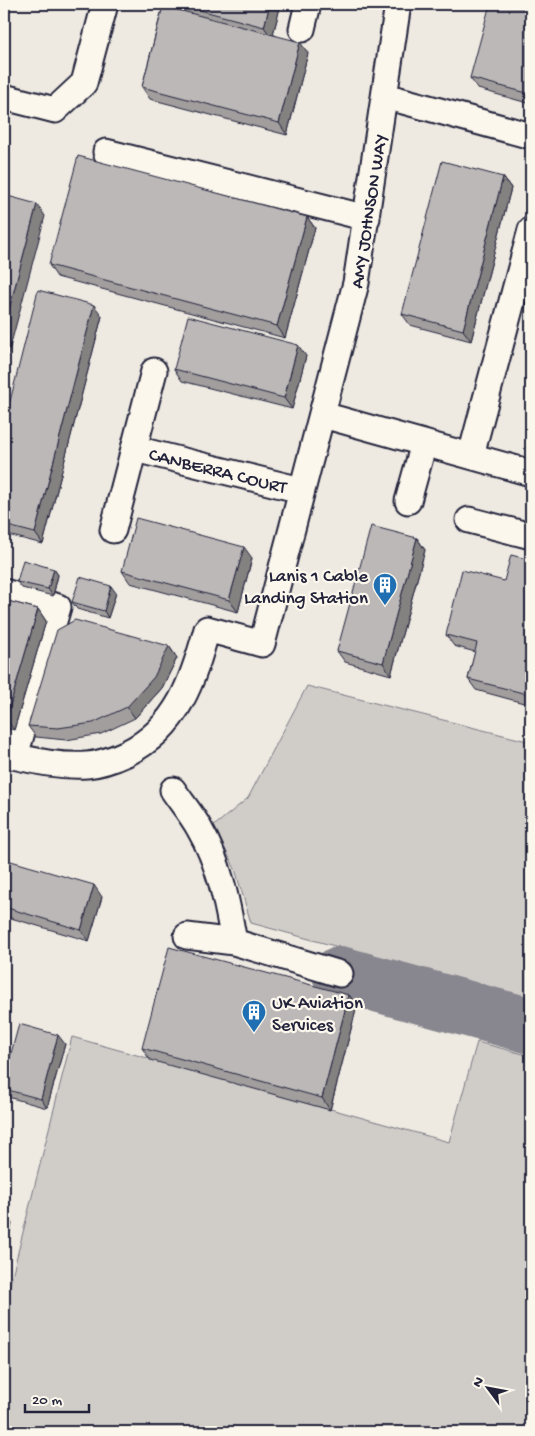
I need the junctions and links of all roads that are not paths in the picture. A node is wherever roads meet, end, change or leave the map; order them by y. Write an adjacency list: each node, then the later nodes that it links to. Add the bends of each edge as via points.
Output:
1 (105, 4): 6 (street, via 84,83 56,110)
2 (308, 4): 4 (street)
3 (398, 4): 5 (street, AMY JOHNSON WAY)
4 (302, 29)
5 (385, 96): 7 (street); 9 (street, AMY JOHNSON WAY)
6 (4, 97)
7 (531, 136)
8 (106, 152): 9 (street)
9 (366, 218): 12 (street, AMY JOHNSON WAY, via 356,283)
10 (531, 230): 15 (street)
11 (154, 371): 14 (street, CANBERRA COURT)
12 (322, 415): 13 (street); 17 (street, AMY JOHNSON WAY)
13 (424, 443): 15 (street); 18 (street)
14 (135, 449): 17 (street, CANBERRA COURT); 20 (street, CANBERRA COURT)
15 (470, 455): 16 (street)
16 (531, 474)
17 (301, 490): 23 (street, AMY JOHNSON WAY, via 262,644 207,629 193,677 173,715 155,735 112,760 89,765 62,765)
18 (408, 501)
19 (469, 520): 21 (street)
20 (113, 530)
21 (531, 536)
22 (4, 592): 23 (street, via 58,607)
23 (10, 755)
24 (172, 790): 26 (street, via 199,827 214,858 224,888)
25 (187, 936): 26 (street)
26 (234, 942): 27 (street)
27 (340, 974)

